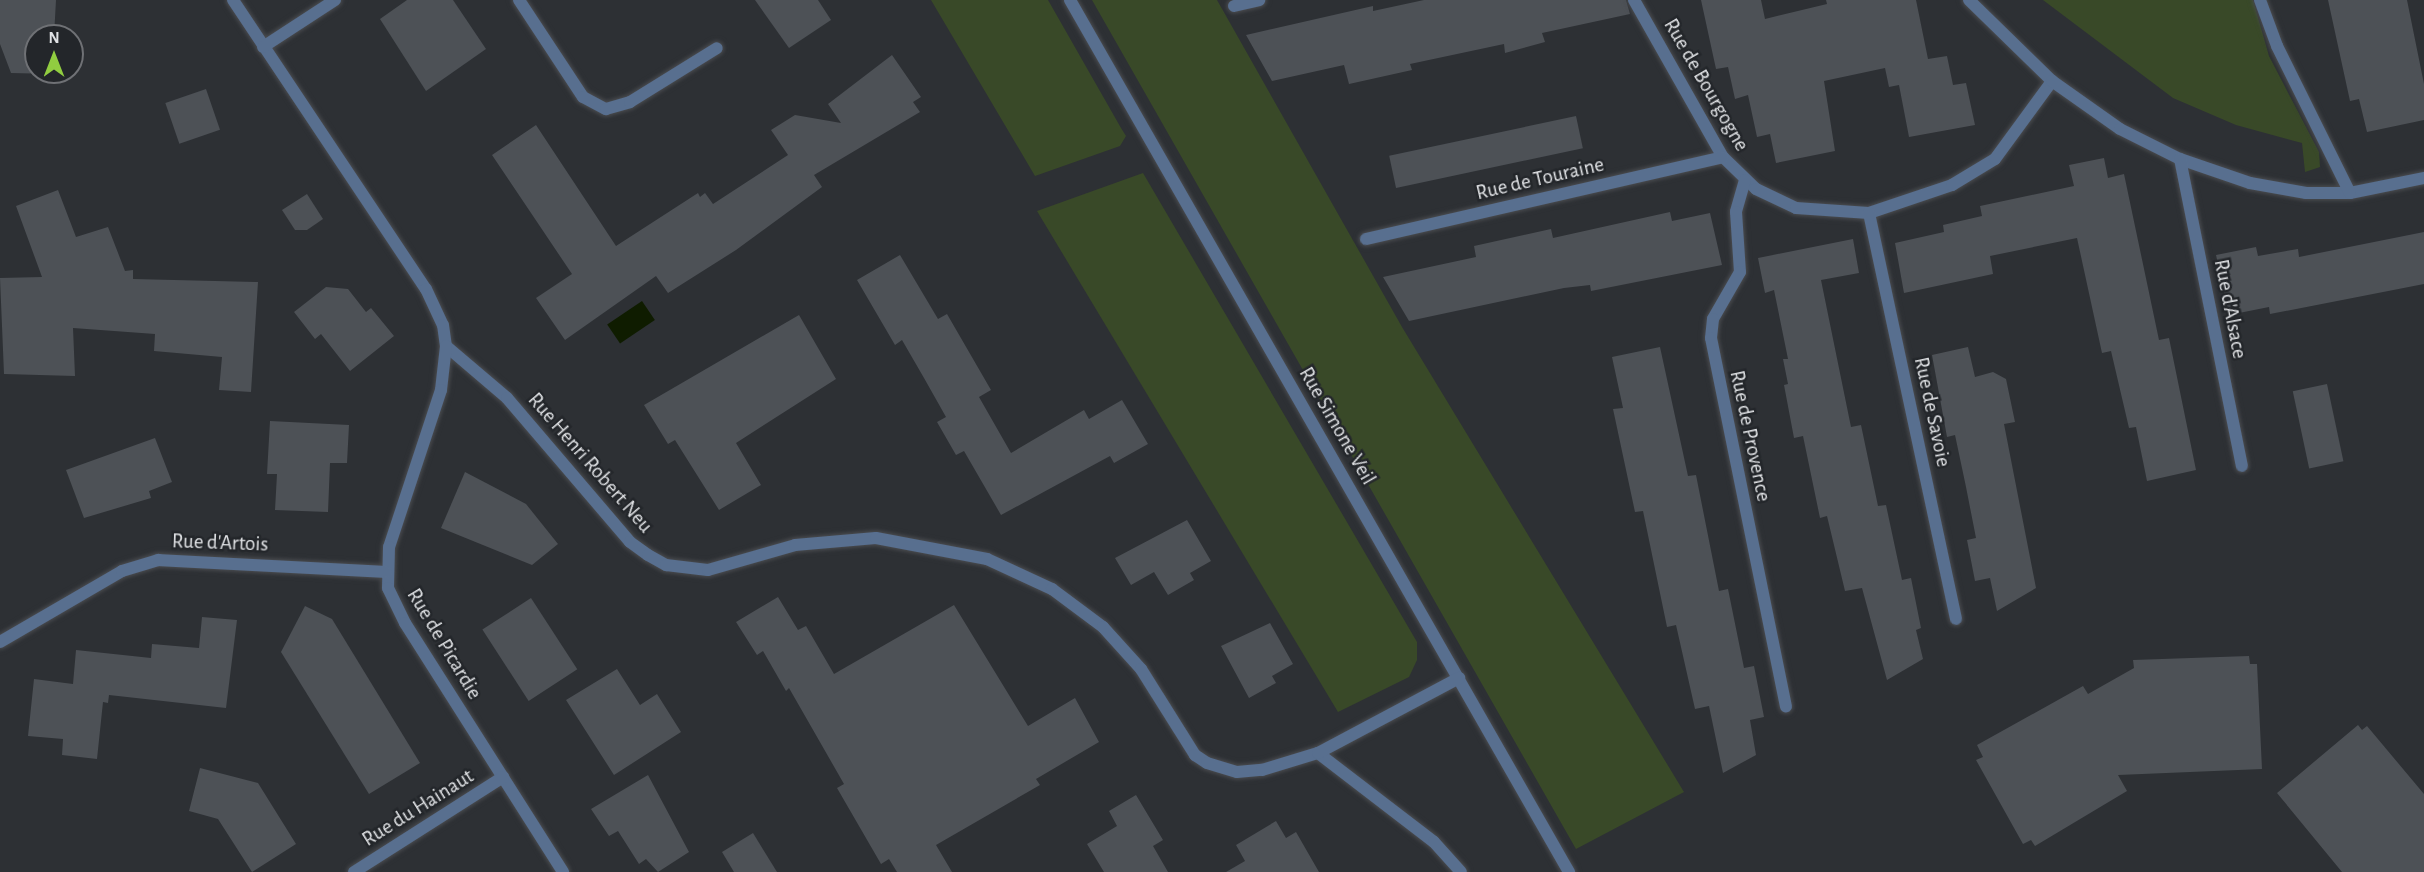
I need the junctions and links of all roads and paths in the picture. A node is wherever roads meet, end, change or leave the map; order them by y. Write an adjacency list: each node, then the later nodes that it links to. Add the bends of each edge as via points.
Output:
1 (233, 0): 10 (street)
2 (335, 0): 10 (street)
3 (519, 0): 11 (street, via 583,97 606,109 630,102)
4 (1070, 0): 25 (street, Rue Simone Veil)
5 (1259, 0): 9 (street)
6 (1634, 0): 13 (street, Rue de Bourgogne)
7 (1969, 0): 12 (street)
8 (2260, 0): 17 (street, via 2277,46)
9 (1234, 6)
10 (263, 47): 20 (street, via 426,289 443,325)
11 (717, 48)
12 (2052, 81): 14 (street, via 2120,129); 18 (street, Rue de Bourgogne, via 1995,159 1924,198)
13 (1723, 157): 16 (street, Rue de Bourgogne); 19 (street, Rue de Touraine)
14 (2180, 159): 17 (street, via 2280,189); 21 (street, Rue d'Alsace)
15 (2424, 178): 17 (street)
16 (1745, 180): 18 (street, Rue de Bourgogne, via 1796,208); 26 (street, Rue de Provence, via 1736,212 1740,272 1713,319 1711,338)
17 (2349, 193)
18 (1869, 213): 23 (street, Rue de Savoie)
19 (1366, 239)
20 (446, 346): 22 (street, Rue de Picardie, via 441,390 389,547); 27 (street, Rue Henri Robert Neu, via 507,398 630,542 666,565 708,570 795,545 876,538 987,559 1052,589 1103,627 1141,669 1195,755 1207,763 1237,772 1262,770)
21 (2242, 466)
22 (386, 572): 24 (street, Rue d'Artois, via 158,560 122,571); 28 (street, Rue de Picardie, via 396,607)
23 (1956, 619)
24 (0, 642)
25 (1459, 678): 27 (street, Rue Henri Robert Neu); 32 (street, Rue Simone Veil)
26 (1786, 706)
27 (1318, 753): 31 (street, via 1434,842)
28 (503, 777): 29 (street, Rue du Hainaut); 30 (street, Rue de Picardie)
29 (354, 872)
30 (562, 872)
31 (1461, 872)
32 (1569, 872)

